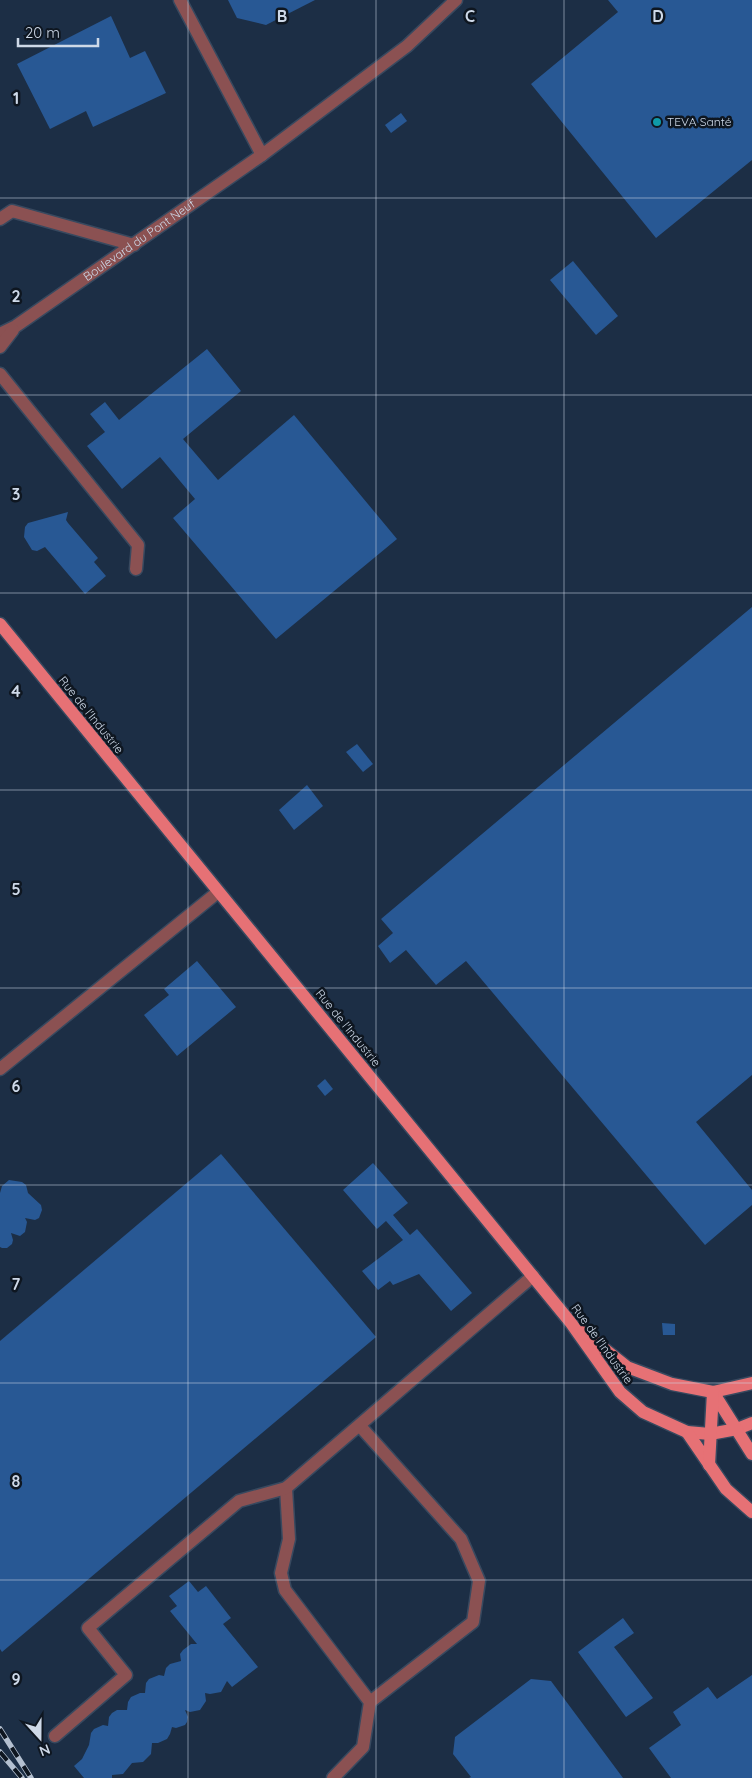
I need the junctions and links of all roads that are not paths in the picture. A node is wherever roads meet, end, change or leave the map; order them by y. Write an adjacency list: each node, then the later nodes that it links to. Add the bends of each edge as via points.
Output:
1 (180, 0): 3 (street)
2 (456, 0): 3 (street, Boulevard du Pont Neuf, via 407,46)
3 (262, 155): 5 (street, Boulevard du Pont Neuf)
4 (0, 219): 5 (street, via 12,210)
5 (134, 245): 6 (street, Boulevard du Pont Neuf)
6 (16, 326): 7 (street, Boulevard du Pont Neuf); 8 (street, Boulevard du Pont Neuf)
7 (0, 334)
8 (0, 347)
9 (0, 374): 10 (street, via 138,544)
10 (136, 569)
11 (0, 624): 12 (main road, Rue de l'Industrie)
12 (218, 892): 13 (street); 14 (main road, Rue de l'Industrie)
13 (0, 1070)
14 (533, 1276): 15 (main road, Rue de l'Industrie); 19 (street)
15 (571, 1323): 17 (main road, via 627,1367 672,1384); 21 (main road, Rue de l'Industrie, via 620,1392 643,1412)
16 (752, 1382): 17 (main road)
17 (712, 1392): 20 (main road); 22 (main road)
18 (752, 1423): 20 (main road)
19 (360, 1426): 25 (street); 27 (street, via 461,1538 479,1581 473,1622)
20 (737, 1429): 22 (main road); 23 (main road)
21 (687, 1432): 22 (main road); 24 (main road)
22 (710, 1434): 24 (main road)
23 (752, 1454)
24 (709, 1465): 26 (main road, via 726,1489)
25 (286, 1488): 27 (street, via 290,1539 281,1573 285,1590); 28 (street, via 239,1501 88,1628 126,1675)
26 (752, 1512)
27 (370, 1702): 29 (street, via 363,1747)
28 (55, 1736)
29 (333, 1778)

